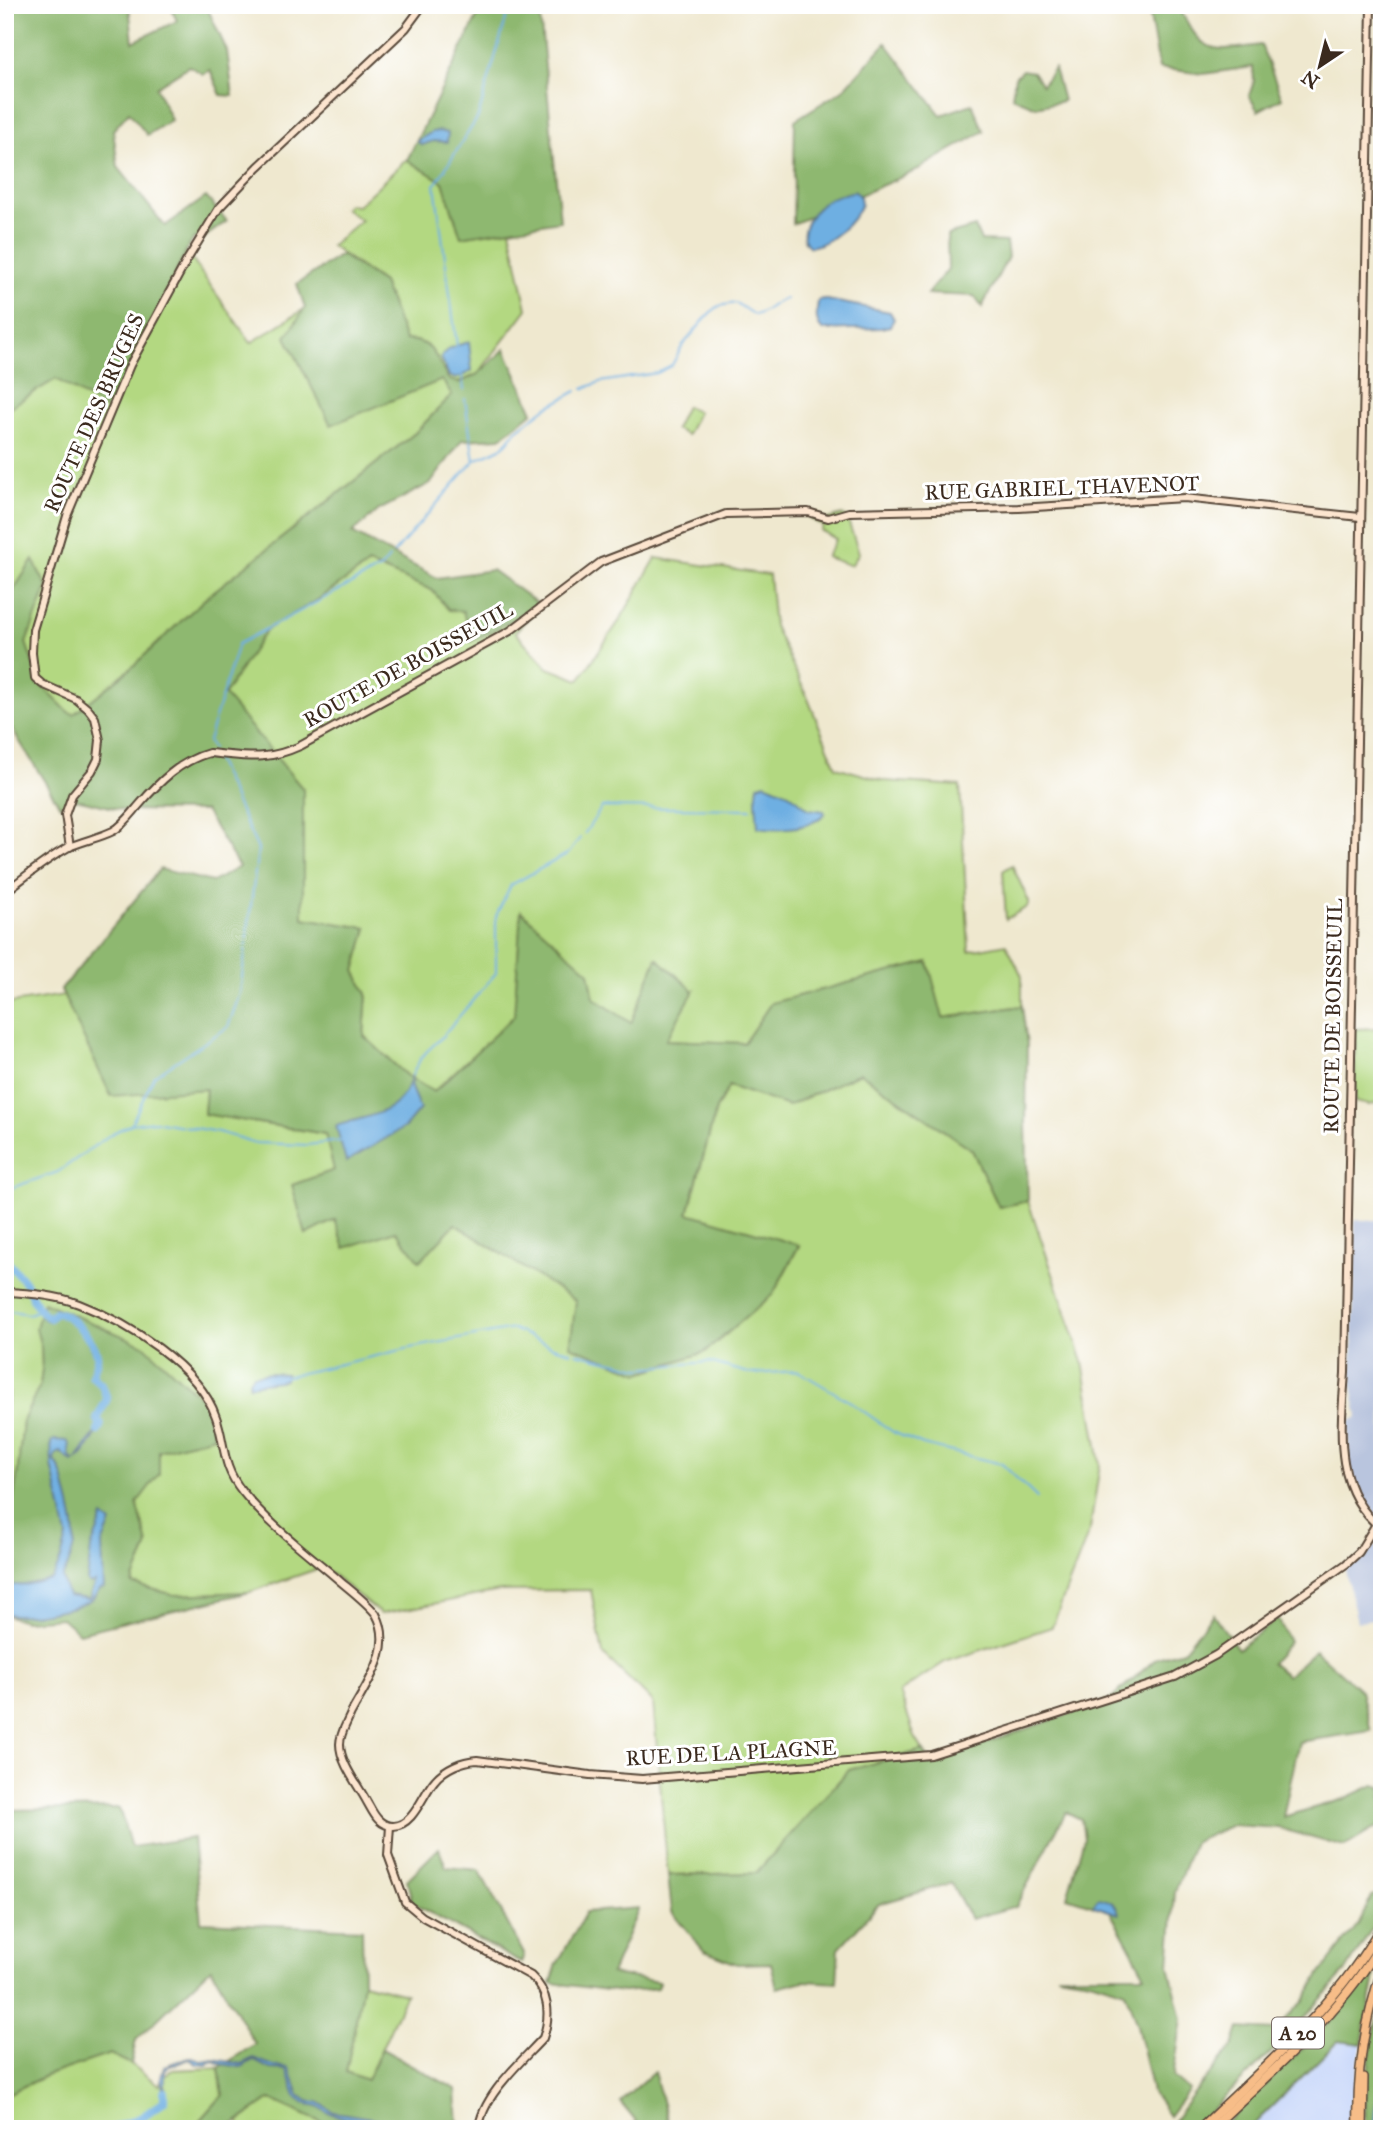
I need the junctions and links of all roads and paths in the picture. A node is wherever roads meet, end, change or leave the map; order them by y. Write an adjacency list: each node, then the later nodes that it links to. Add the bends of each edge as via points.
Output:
1 (423, 5): 5 (street, ROUTE DES BRUGES, via 406,28 219,208 130,365 67,516 33,631 35,678 88,709 100,740 92,771 72,795 65,815)
2 (1371, 5): 4 (street, ROUTE DE BOISSEUIL)
3 (849, 512): 4 (street, RUE GABRIEL THAVENOT, via 1184,498); 5 (street, ROUTE DE BOISSEUIL, via 828,518 808,512 726,514 601,562 510,631 300,746 265,757 201,755 159,782 115,830)
4 (1360, 517): 8 (street, ROUTE DE BOISSEUIL, via 1341,1443 1348,1483 1360,1506)
5 (70, 847): 6 (street, ROUTE DE BOISSEUIL)
6 (5, 892)
7 (5, 1292): 9 (street, via 77,1303 153,1343 204,1394 216,1417 225,1463 240,1489 366,1603 380,1622 382,1652 340,1744 377,1819)
8 (1379, 1526): 9 (street, RUE DE LA PLAGNE, via 1354,1557 1204,1663 1175,1677 971,1744 931,1755 642,1779 467,1761 444,1771 408,1818)
9 (390, 1826): 14 (street, via 388,1855 405,1902 542,1986 548,2007 543,2038 486,2103)
10 (1382, 1925): 15 (highway, A 20, via 1353,1971 1318,2012)
11 (1382, 1942): 16 (highway, A 20, via 1329,2013)
12 (1382, 1968): 17 (main road, via 1360,2072)
13 (1382, 1981): 17 (main road, via 1365,2062)
14 (479, 2129)
15 (1200, 2129)
16 (1211, 2129)
17 (1360, 2129)

